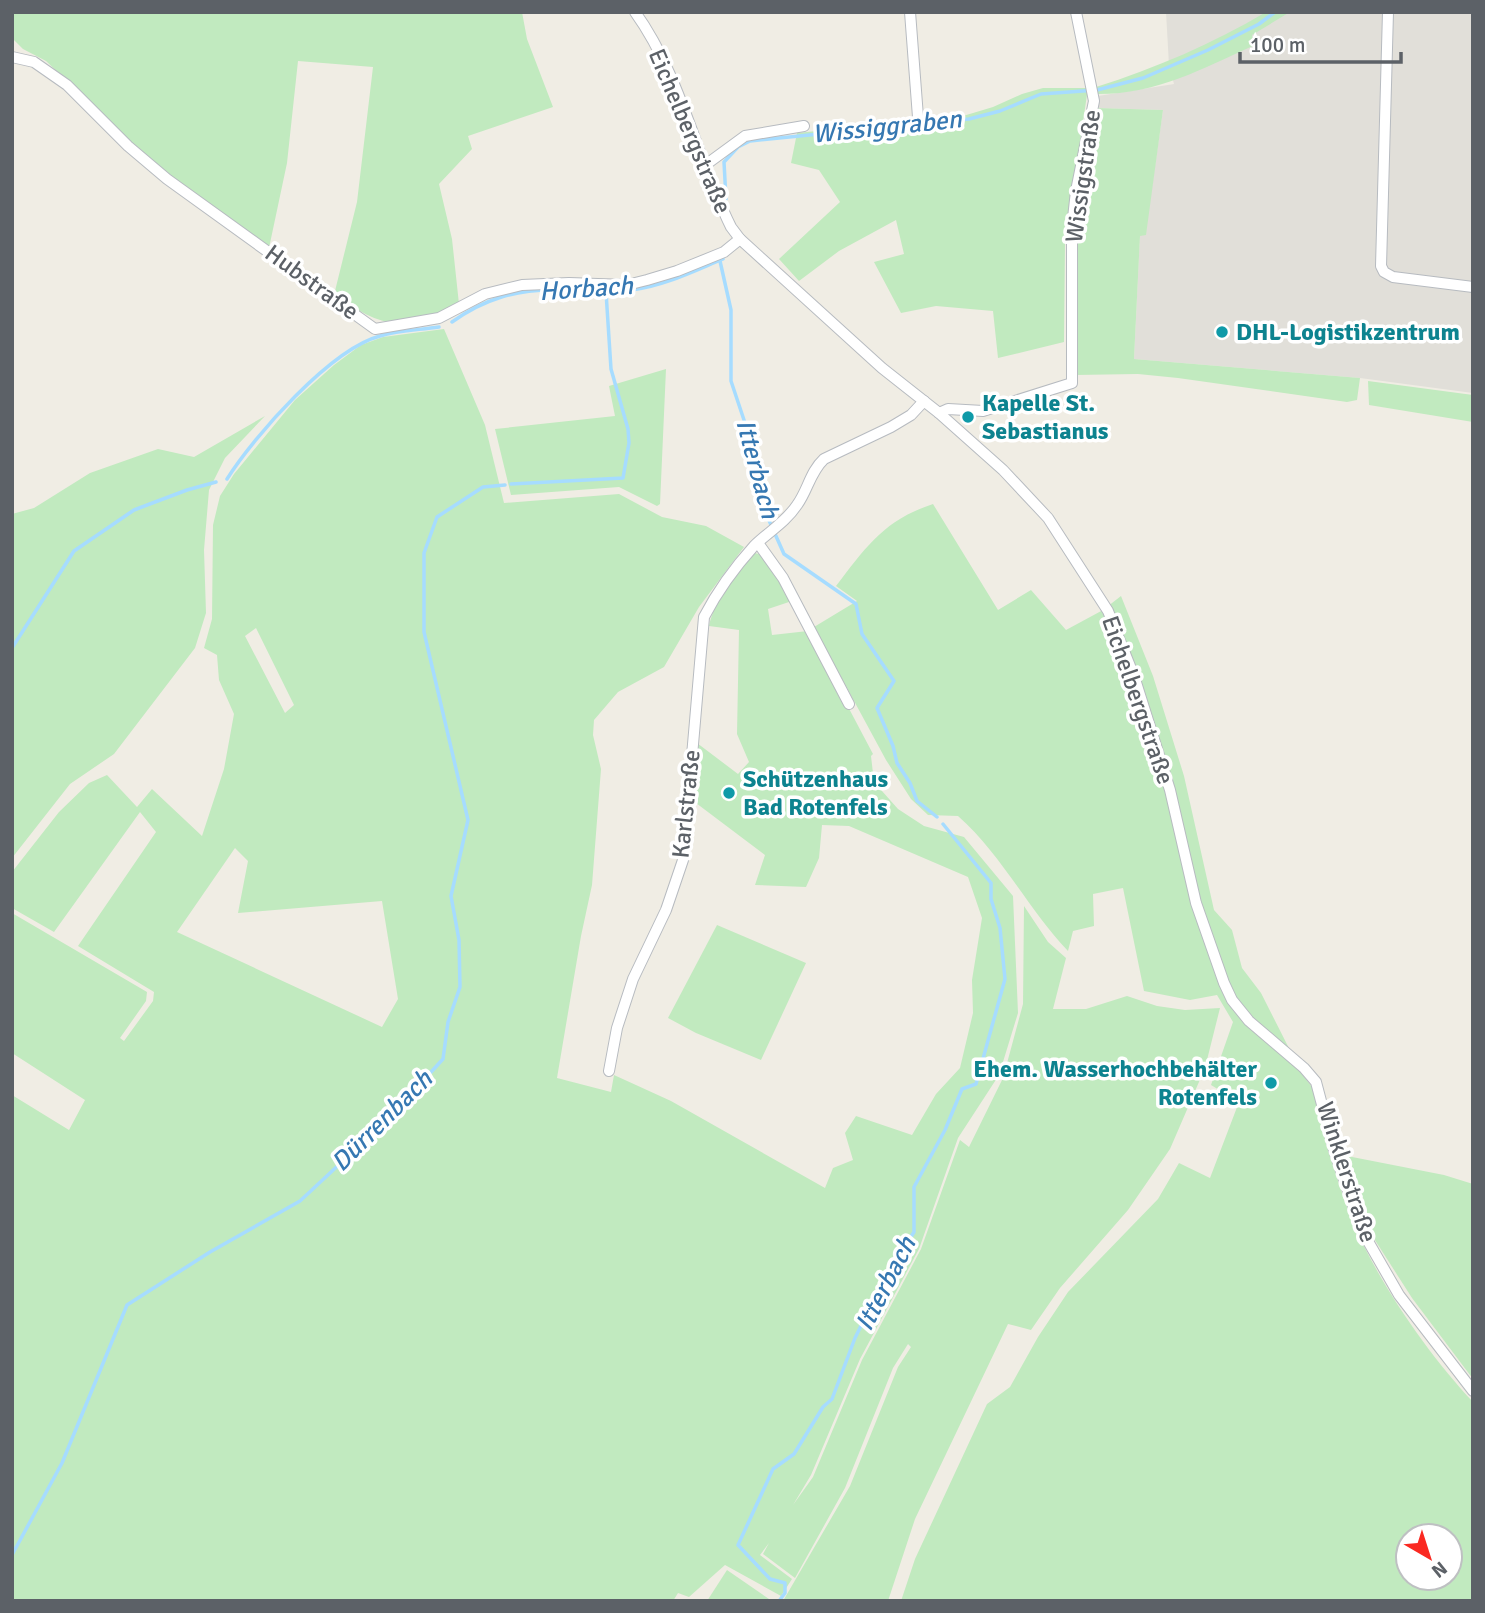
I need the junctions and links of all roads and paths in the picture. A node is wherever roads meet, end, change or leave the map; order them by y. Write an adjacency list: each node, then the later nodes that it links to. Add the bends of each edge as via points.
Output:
1 (635, 12): 8 (street, Eichelbergstraße, via 664,63)
2 (910, 12): 6 (street)
3 (1076, 12): 12 (street, Wissigstraße, via 1094,101 1072,227 1072,383 984,411 948,409)
4 (1388, 12): 10 (street, via 1380,260 1384,272 1393,277)
5 (12, 57): 9 (street, Hubstraße, via 34,62 67,86 167,179 375,329 439,318 485,294 522,285 627,285 648,280 724,252)
6 (918, 117)
7 (804, 126): 8 (street, via 745,136)
8 (704, 166): 9 (street, Eichelbergstraße, via 730,227)
9 (740, 239): 11 (street, Eichelbergstraße)
10 (1473, 288)
11 (924, 401): 12 (street, Eichelbergstraße); 13 (street, Karlstraße, via 911,415 813,469 797,505)
12 (939, 413): 15 (street, Eichelbergstraße, via 1048,518 1108,611 1170,790 1208,943)
13 (762, 540): 14 (street); 16 (street, Karlstraße, via 704,617 683,860 666,910 633,979)
14 (849, 704)
15 (1232, 1000): 17 (street, Winklerstraße, via 1316,1082 1361,1229 1399,1295)
16 (609, 1071)
17 (1473, 1391)

